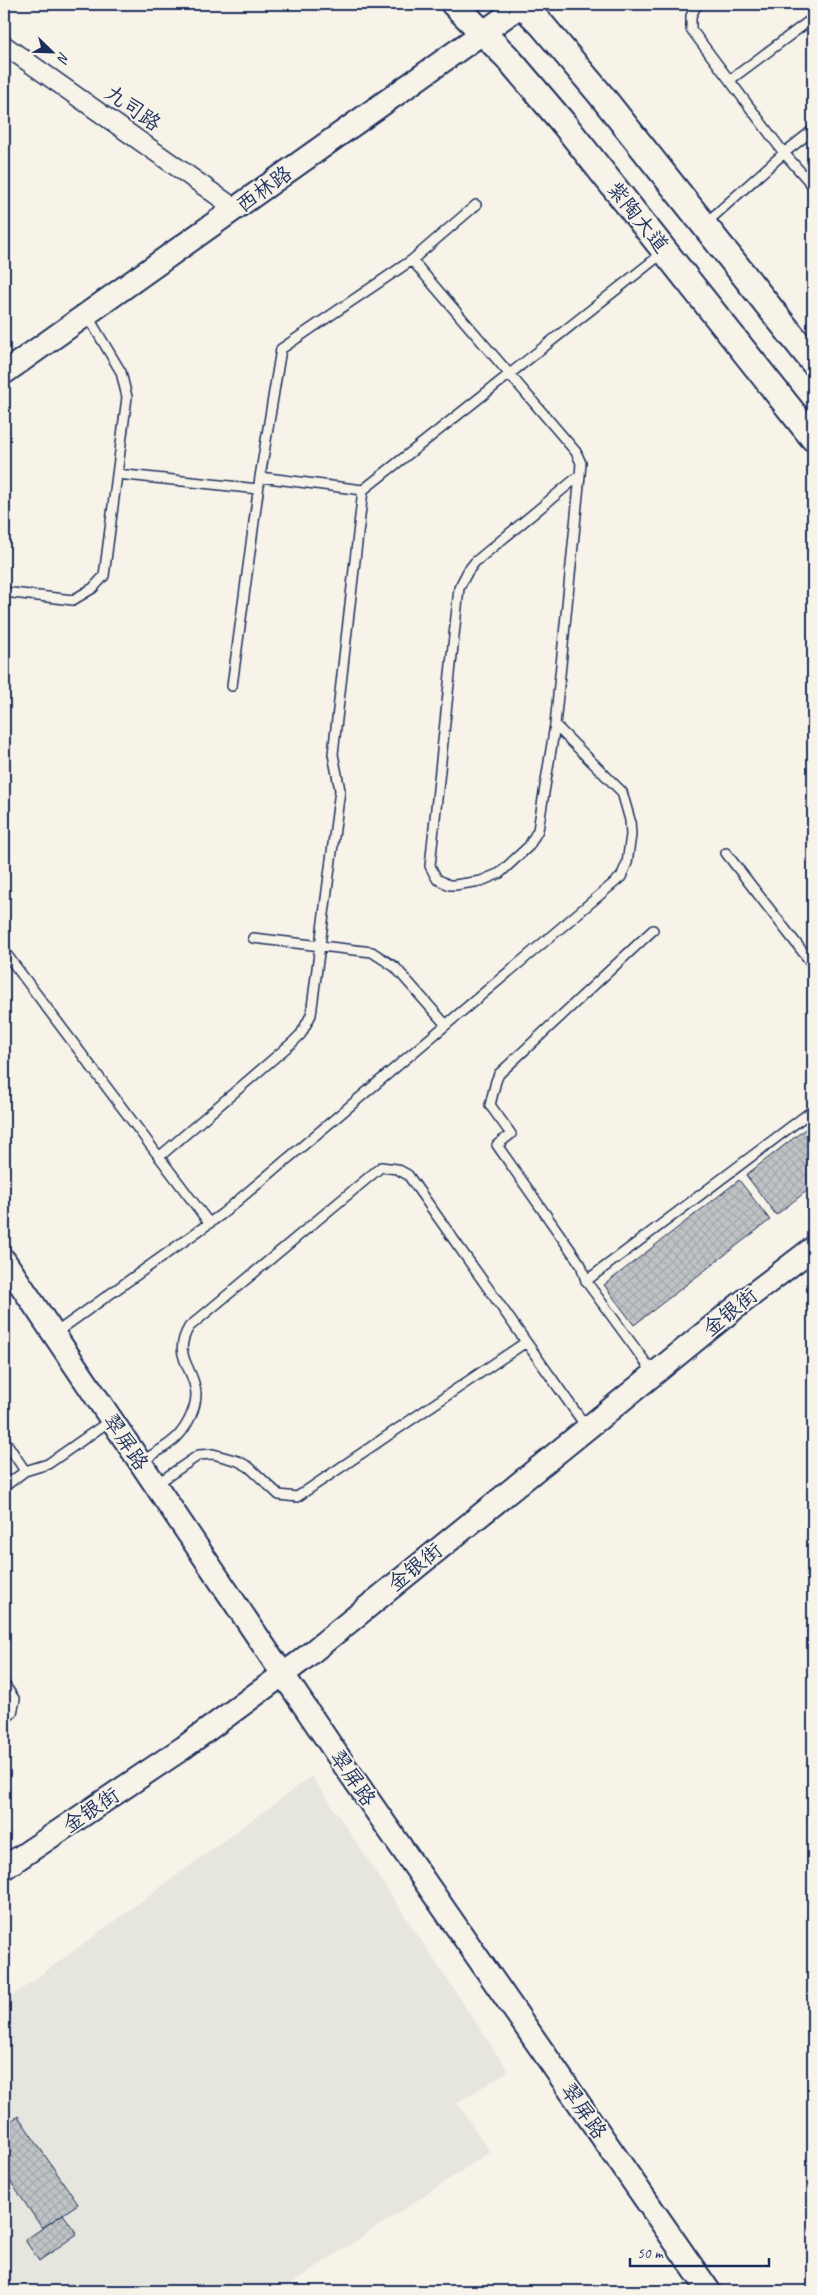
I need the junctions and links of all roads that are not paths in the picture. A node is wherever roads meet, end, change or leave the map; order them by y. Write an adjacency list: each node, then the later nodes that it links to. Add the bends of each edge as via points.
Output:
1 (454, 4): 5 (main road, 紫陶大道)
2 (522, 4): 5 (street, 西林路); 13 (main road, via 600,94)
3 (697, 4): 7 (lane, via 691,16 691,29)
4 (813, 18): 7 (lane)
5 (483, 32): 12 (street, 西林路); 14 (main road, 紫陶大道, via 564,124)
6 (4, 45): 12 (street, 九司路)
7 (730, 80): 9 (lane)
8 (813, 130): 9 (lane)
9 (784, 153): 10 (lane); 13 (lane)
10 (813, 186)
11 (476, 205): 15 (lane)
12 (236, 209): 16 (street, 西林路)
13 (704, 225): 17 (main road)
14 (665, 252): 19 (lane); 20 (main road, 紫陶大道)
15 (412, 260): 19 (lane); 23 (lane, via 281,349)
16 (87, 314): 18 (street, 西林路); 21 (lane, via 121,372 126,389)
17 (813, 362)
18 (4, 373)
19 (510, 374): 22 (lane, via 576,452 581,463); 25 (lane)
20 (813, 438)
21 (117, 474): 24 (lane); 26 (lane, via 104,576 93,588 73,600)
22 (580, 475): 28 (lane); 28 (lane, via 475,562 459,588 430,866 437,878 455,886 481,881 500,873 529,846 538,830)
23 (260, 477): 24 (lane); 25 (lane)
24 (258, 489): 27 (lane)
25 (363, 490): 32 (lane, via 333,754 340,790)
26 (4, 592)
27 (232, 686)
28 (554, 726): 35 (lane, via 622,792 631,835 627,863 621,877)
29 (726, 853): 34 (lane)
30 (653, 930): 41 (lane, via 499,1074 491,1097 490,1105 512,1134 497,1145 582,1265)
31 (253, 938): 32 (lane)
32 (320, 946): 35 (lane, via 381,956 395,967); 37 (lane, via 311,1015 301,1034)
33 (4, 951): 37 (lane)
34 (813, 965)
35 (446, 1025): 38 (lane)
36 (813, 1110): 41 (lane)
37 (159, 1157): 38 (lane)
38 (209, 1224): 42 (lane)
39 (813, 1248): 44 (street, 金银街)
40 (4, 1260): 42 (street, 翠屏路)
41 (586, 1281): 44 (lane)
42 (54, 1334): 45 (street, 翠屏路)
43 (526, 1342): 46 (lane); 48 (lane, via 408,1175 397,1169 381,1167 189,1328 182,1348 196,1393 189,1420 177,1438); 50 (lane, via 298,1497 279,1495 249,1467 213,1454 199,1455)
44 (654, 1374): 46 (street, 金银街)
45 (111, 1420): 48 (street, 翠屏路); 49 (lane, via 48,1464)
46 (587, 1428): 52 (street, 金银街)
47 (4, 1439): 49 (lane)
48 (140, 1463): 50 (street, 翠屏路)
49 (25, 1471): 51 (lane)
50 (156, 1485): 52 (street, 翠屏路)
51 (4, 1487)
52 (283, 1674): 55 (street, 金银街, via 183,1748); 56 (street, 翠屏路)
53 (4, 1684): 54 (lane, via 15,1700 12,1713)
54 (4, 1720)
55 (4, 1868)
56 (709, 2291)

